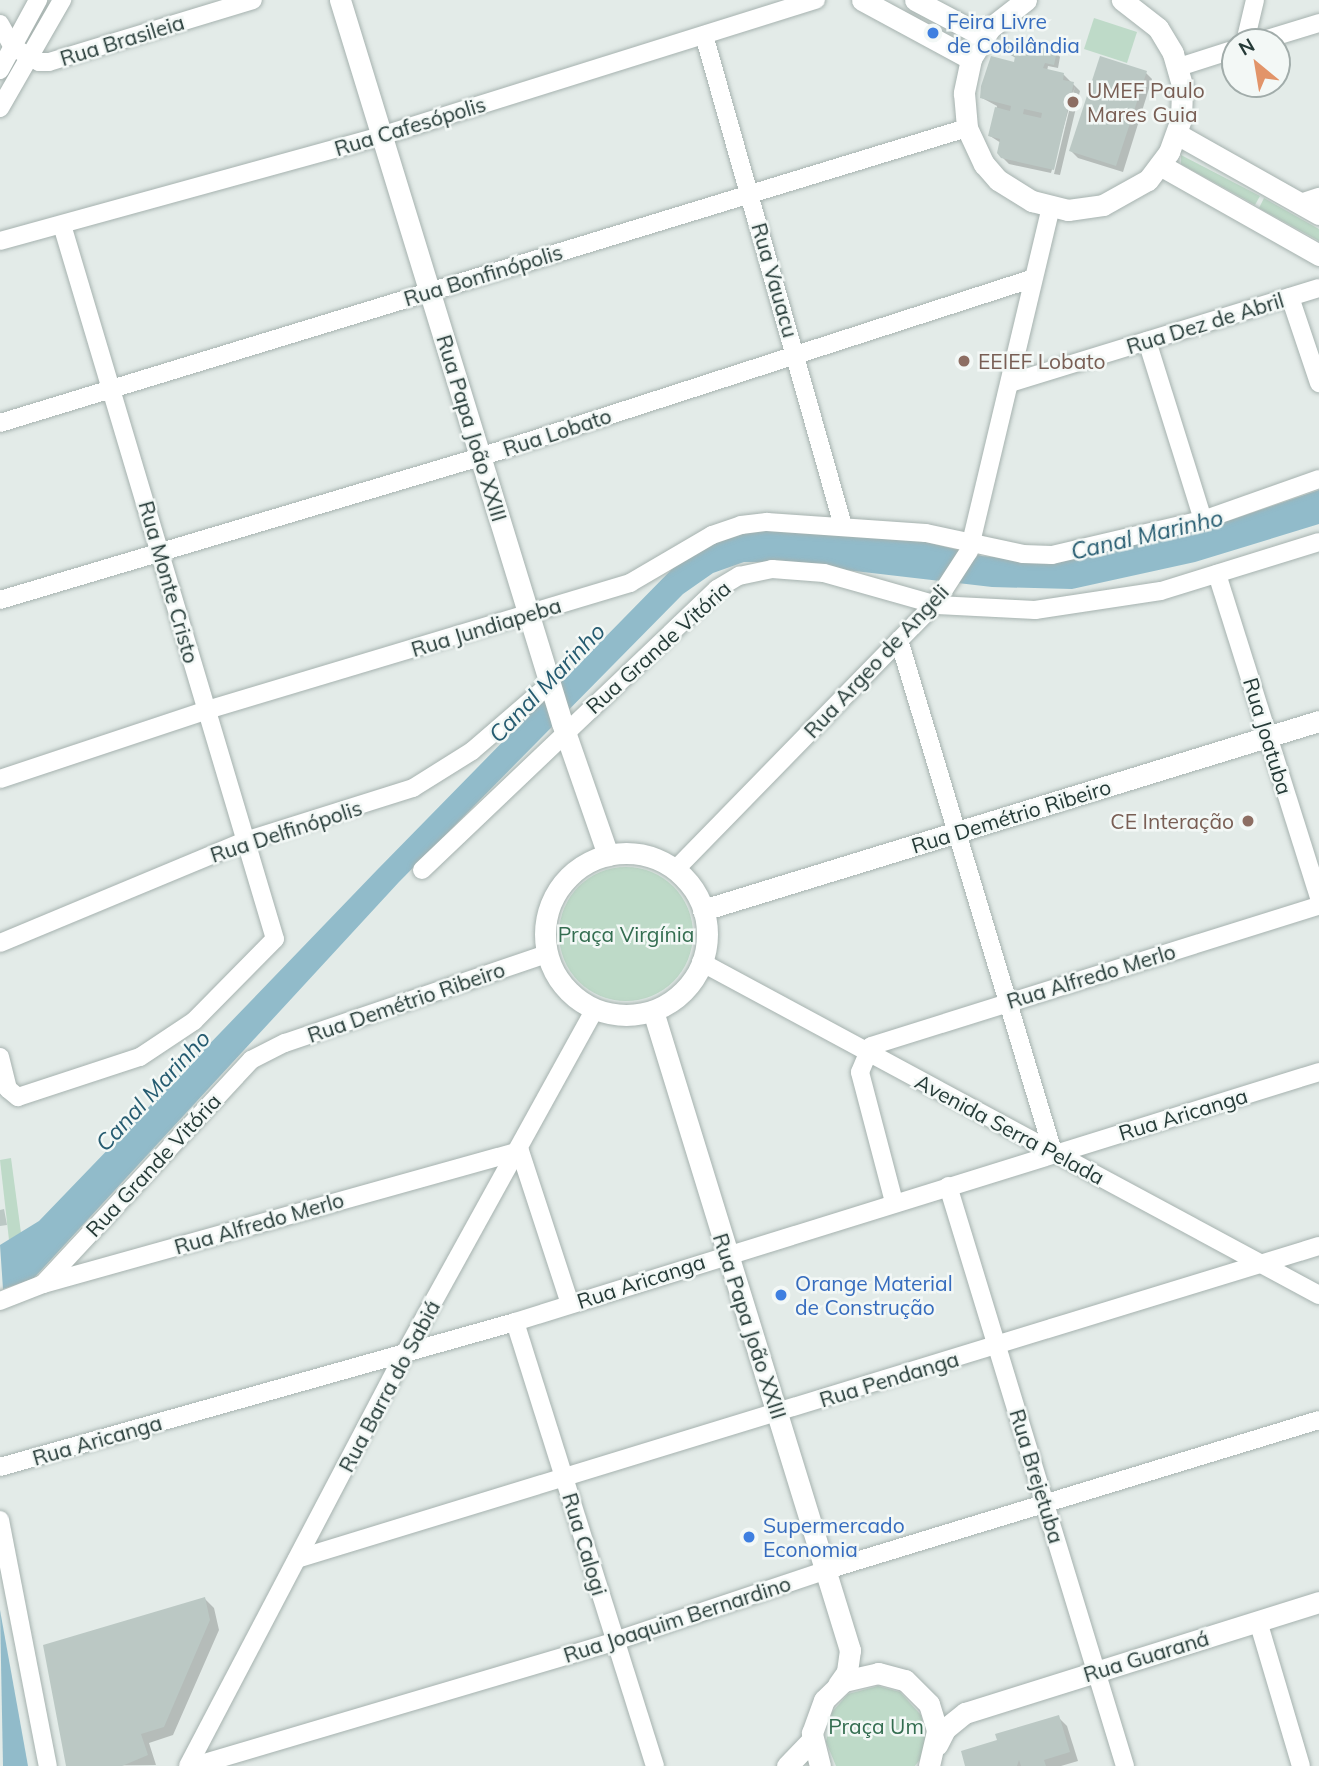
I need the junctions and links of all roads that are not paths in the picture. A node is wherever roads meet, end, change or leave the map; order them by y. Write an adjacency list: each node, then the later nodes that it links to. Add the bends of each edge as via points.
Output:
1 (38, 0): 17 (street)
2 (62, 0): 19 (street)
3 (253, 0): 19 (street, Rua Brasileia, via 49,62)
4 (340, 0): 26 (street, Rua Papa João XXIII)
5 (816, 0): 15 (street, Rua Cafesópolis)
6 (862, 0): 20 (street)
7 (915, 0): 16 (street)
8 (1026, 0): 16 (street, via 1006,12)
9 (1122, 0): 21 (street, via 1158,28)
10 (1255, 0): 13 (street)
11 (1319, 23): 14 (street)
12 (0, 24): 17 (street)
13 (1248, 28)
14 (1291, 32)
15 (704, 35): 26 (street, Rua Cafesópolis); 28 (street, Rua Vauacu)
16 (983, 36): 20 (street)
17 (13, 47): 19 (street); 22 (street)
18 (1221, 54): 21 (street)
19 (31, 58): 23 (street)
20 (971, 59): 24 (street, via 964,93)
21 (1179, 67): 25 (street, via 1183,102)
22 (0, 70)
23 (0, 108)
24 (967, 128): 28 (street, Rua Bonfinópolis); 30 (street, via 974,147 998,180)
25 (1177, 134): 27 (street); 29 (street)
26 (381, 136): 32 (street, Rua Cafesópolis); 37 (street, Rua Papa João XXIII)
27 (1160, 165): 30 (street, via 1135,190 1103,205); 34 (street)
28 (750, 191): 37 (street, Rua Bonfinópolis); 40 (street, Rua Vauacu)
29 (1309, 200): 31 (street)
30 (1051, 207): 35 (street, Rua Argeo de Angeli)
31 (1319, 214)
32 (62, 225): 33 (street, Rua Cafesópolis); 43 (street, Rua Monte Cristo)
33 (0, 241)
34 (1319, 255)
35 (1031, 279): 40 (street, Rua Lobato); 41 (street, Rua Argeo de Angeli)
36 (1319, 288): 38 (street, Rua Dez de Abril)
37 (432, 292): 43 (street, Rua Bonfinópolis); 45 (street, Rua Papa João XXIII)
38 (1290, 297): 39 (street, Rua Dez de Abril); 42 (street)
39 (1147, 341): 41 (street, Rua Dez de Abril); 47 (street)
40 (796, 356): 45 (street, Rua Lobato); 48 (street, Rua Vauacu)
41 (1010, 383): 50 (street, Rua Argeo de Angeli)
42 (1319, 383)
43 (111, 388): 44 (street, Rua Bonfinópolis); 51 (street, Rua Monte Cristo)
44 (0, 423)
45 (480, 457): 51 (street, Rua Lobato); 55 (street, Rua Papa João XXIII)
46 (1319, 479): 47 (street)
47 (1203, 520): 50 (street, via 1052,555)
48 (843, 526): 50 (street, Rua Jundiapeba, via 926,533); 55 (street, Rua Jundiapeba, via 767,522 741,526 712,535 650,575)
49 (1319, 542): 52 (street, Rua Grande Vitória)
50 (971, 547): 54 (street, Rua Argeo de Angeli)
51 (162, 554): 53 (street, Rua Lobato); 58 (street, Rua Monte Cristo)
52 (1217, 574): 54 (street, Rua Grande Vitória, via 1129,598 1065,608); 61 (street, Rua Joatuba)
53 (0, 600)
54 (934, 604): 56 (street, Rua Argeo de Angeli); 60 (street, Rua Grande Vitória, via 824,573 751,572 717,589)
55 (529, 614): 57 (street, Rua Papa João XXIII); 58 (street, Rua Jundiapeba)
56 (899, 640): 63 (street); 66 (street, Rua Argeo de Angeli)
57 (551, 687): 60 (street, Rua Papa João XXIII); 64 (street, Rua Delfinópolis, via 472,751 413,789)
58 (207, 710): 62 (street, Rua Jundiapeba); 64 (street, Rua Monte Cristo)
59 (1319, 721): 61 (street, Rua Demétrio Ribeiro)
60 (563, 727): 65 (street, Rua Papa João XXIII); 67 (street, Rua Grande Vitória)
61 (1269, 737): 63 (street, Rua Demétrio Ribeiro); 68 (street, Rua Joatuba)
62 (0, 779)
63 (957, 832): 70 (street, Rua Demétrio Ribeiro); 74 (street)
64 (248, 840): 71 (street, Rua Delfinópolis); 79 (street, Rua Monte Cristo, via 275,939 194,1021 140,1056 18,1097 8,1089)
65 (608, 855): 66 (street, via 643,854); 72 (street, via 580,867 559,887 547,915)
66 (676, 869): 70 (street, via 693,888)
67 (422, 870)
68 (1319, 897)
69 (1319, 906): 74 (street, Rua Alfredo Merlo)
70 (703, 910): 73 (street, via 707,933)
71 (0, 943)
72 (547, 954): 75 (street, via 564,987); 77 (street, Rua Demétrio Ribeiro)
73 (701, 962): 76 (street, via 682,992); 78 (street, Avenida Serra Pelada)
74 (1008, 1002): 78 (street, Rua Alfredo Merlo, via 882,1040); 82 (street)
75 (595, 1010): 76 (street, via 624,1016); 81 (street, Rua Barra do Sabiá)
76 (653, 1011): 86 (street, Rua Papa João XXIII)
77 (267, 1051): 88 (street, Rua Grande Vitória, via 235,1076)
78 (866, 1051): 82 (street, Avenida Serra Pelada); 84 (street, via 860,1072)
79 (0, 1057)
80 (1319, 1072): 82 (street, Rua Aricanga)
81 (520, 1151): 88 (street, Rua Alfredo Merlo); 91 (street); 94 (street, Rua Barra do Sabiá)
82 (1055, 1152): 83 (street, Rua Aricanga); 87 (street, Avenida Serra Pelada)
83 (948, 1185): 84 (street, Rua Aricanga); 93 (street, Rua Brejetuba)
84 (894, 1202): 86 (street, Rua Aricanga)
85 (1319, 1246): 87 (street, Rua Pendanga)
86 (728, 1253): 91 (street, Rua Aricanga); 95 (street, Rua Papa João XXIII)
87 (1261, 1263): 89 (street, Avenida Serra Pelada); 93 (street, Rua Pendanga)
88 (43, 1284): 90 (street, Rua Alfredo Merlo)
89 (1319, 1295)
90 (0, 1301)
91 (570, 1304): 92 (street, Rua Aricanga)
92 (515, 1322): 94 (street, Rua Aricanga); 98 (street, Rua Calogi)
93 (998, 1345): 95 (street, Rua Pendanga); 99 (street, Rua Brejetuba)
94 (405, 1353): 97 (street, Rua Aricanga); 101 (street, Rua Barra do Sabiá)
95 (778, 1413): 98 (street, Rua Pendanga); 102 (street, Rua Papa João XXIII)
96 (1319, 1420): 99 (street, Rua Joaquim Bernardino)
97 (0, 1467)
98 (564, 1478): 101 (street, Rua Pendanga); 106 (street, Rua Calogi)
99 (1046, 1503): 102 (street, Rua Joaquim Bernardino); 107 (street, Rua Brejetuba)
100 (0, 1520): 114 (street)
101 (297, 1559): 115 (street, Rua Barra do Sabiá)
102 (827, 1570): 105 (street, Rua Papa João XXIII); 106 (street, Rua Joaquim Bernardino)
103 (1319, 1602): 104 (street, Rua Guaraná)
104 (1258, 1621): 107 (street, Rua Guaraná); 123 (street)
105 (848, 1641): 108 (street, Rua Papa João XXIII, via 858,1660); 109 (street, Rua Papa João XXIII, via 850,1664)
106 (615, 1642): 116 (street, Rua Joaquim Bernardino); 117 (street, Rua Calogi)
107 (1097, 1671): 111 (street, Rua Guaraná); 122 (street, Rua Brejetuba)
108 (878, 1673): 109 (street); 110 (street, via 905,1680)
109 (838, 1685): 112 (street, via 820,1706)
110 (921, 1693): 111 (street, Rua Guaraná, via 948,1709); 113 (street, via 935,1717)
111 (973, 1710): 113 (street, Rua Guaraná, via 951,1722)
112 (813, 1740): 118 (street); 120 (street)
113 (937, 1745): 121 (street)
114 (48, 1766)
115 (188, 1766)
116 (194, 1766)
117 (655, 1766)
118 (789, 1766): 119 (street)
119 (806, 1766)
120 (820, 1766)
121 (929, 1766)
122 (1125, 1766)
123 (1301, 1766)

